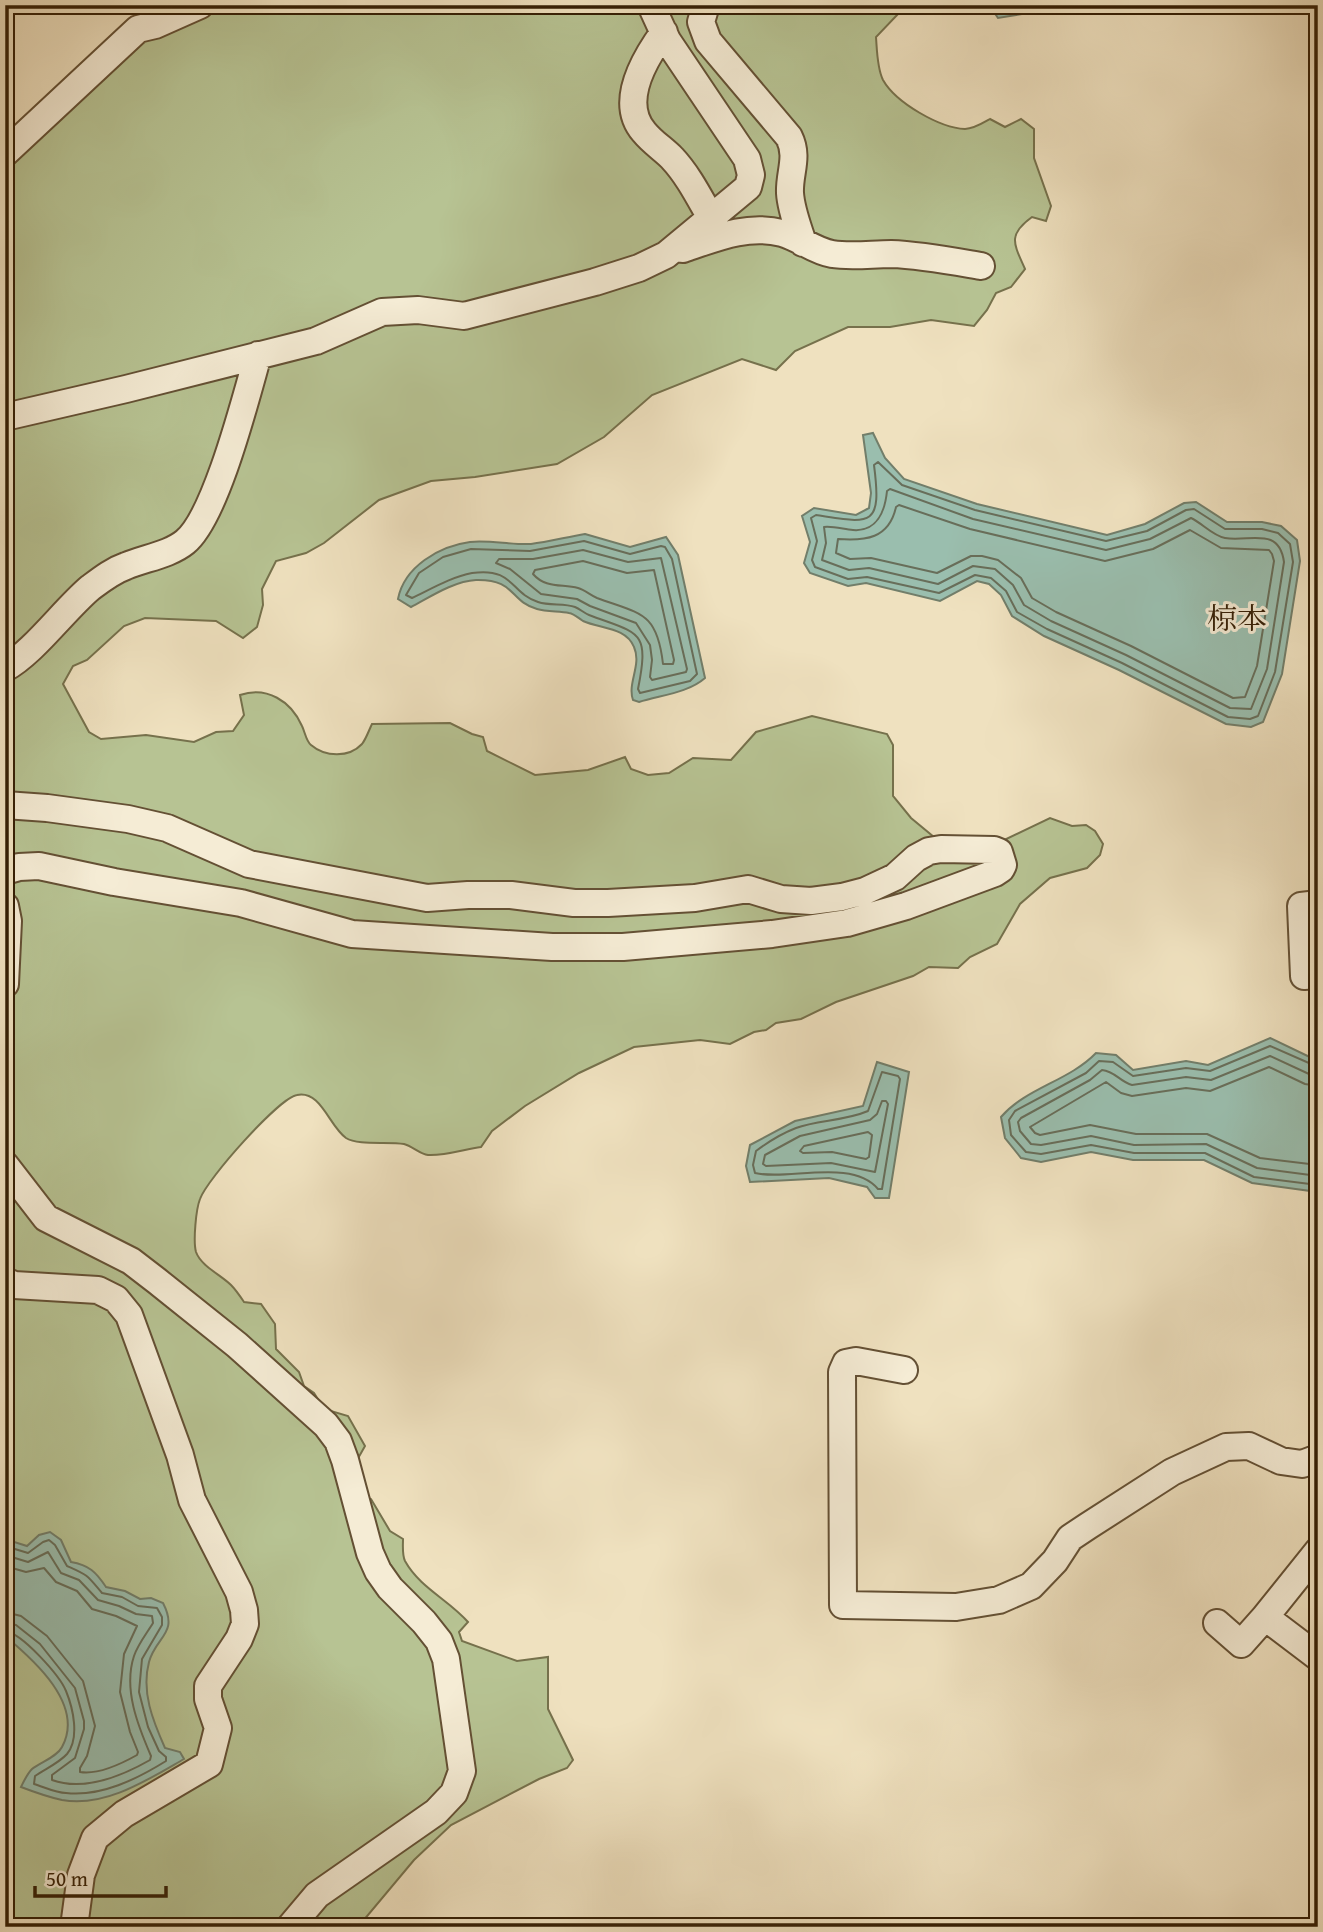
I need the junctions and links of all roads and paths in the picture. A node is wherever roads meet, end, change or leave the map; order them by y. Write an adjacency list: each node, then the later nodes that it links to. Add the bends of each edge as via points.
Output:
1 (200, 5): 4 (street, via 155,25)
2 (651, 5): 5 (street)
3 (706, 5): 8 (street, via 701,22 708,41 794,146 790,189)
4 (135, 17): 6 (street, via 112,53)
5 (664, 32): 7 (street, via 646,56 636,83 635,116 642,131 673,159); 7 (street, via 747,159 748,187)
6 (5, 153)
7 (711, 218): 9 (street)
8 (803, 243): 9 (street, via 783,233 757,230 725,234); 10 (street, via 833,254 893,254)
9 (666, 255): 11 (street, via 594,282 464,316 418,310 382,312 316,341)
10 (981, 266)
11 (258, 355): 12 (street); 13 (street, via 239,421 196,531 172,551 108,575)
12 (5, 417)
13 (5, 668)
14 (5, 805): 15 (street, via 167,828 249,864 428,898 511,895 608,903 695,898 748,889 781,899 811,901 865,891 895,877 929,851 997,850 1003,864 995,873 847,923 623,947 352,934 241,903 39,866)
15 (5, 871)
16 (1318, 904): 18 (street, via 1301,906 1304,976)
17 (5, 906): 19 (street)
18 (1318, 975)
19 (5, 984)
20 (5, 1165): 29 (street, via 46,1219 131,1261 157,1280 326,1424 345,1460 378,1572 439,1641 446,1659 462,1771 454,1793 436,1812 317,1895)
21 (5, 1281): 28 (street, via 98,1290 116,1299 129,1315 192,1500 244,1610 239,1639 208,1686 218,1728 209,1764 124,1814 94,1839 81,1875)
22 (904, 1370): 23 (street, via 856,1361 846,1363 842,1372 843,1605 956,1607 999,1600 1031,1586 1070,1538 1172,1472 1226,1447 1249,1447 1281,1461 1302,1464)
23 (1318, 1458)
24 (1318, 1550): 25 (street)
25 (1265, 1617): 26 (street, via 1241,1644); 27 (street)
26 (1217, 1623)
27 (1318, 1657)
28 (74, 1927)
29 (290, 1927)

